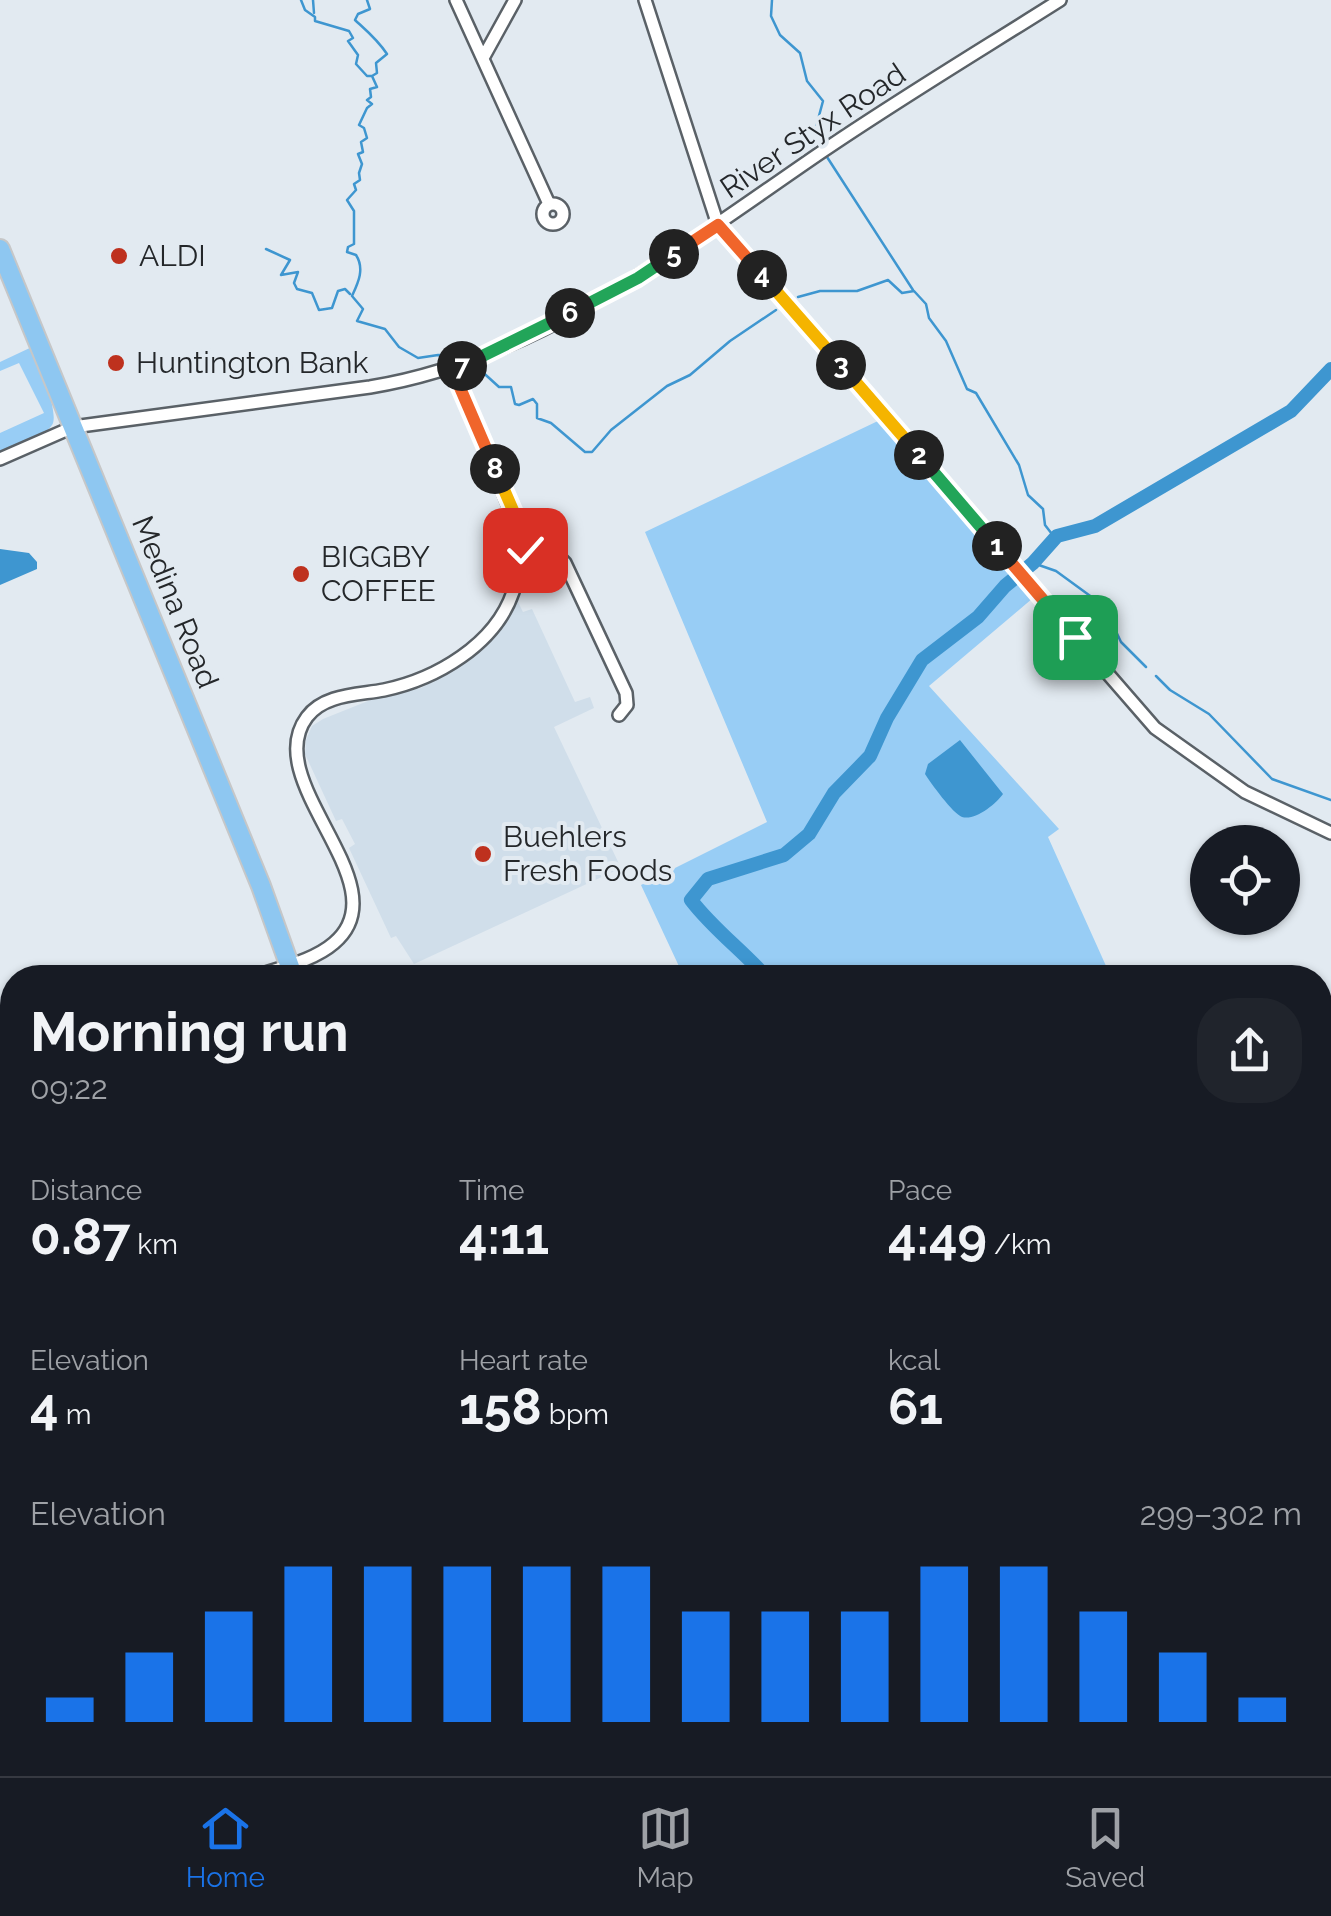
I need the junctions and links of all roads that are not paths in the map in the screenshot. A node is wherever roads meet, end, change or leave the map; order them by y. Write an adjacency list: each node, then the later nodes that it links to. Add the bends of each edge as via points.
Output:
1 (456, 0): 5 (street)
2 (516, 0): 5 (street)
3 (645, 0): 7 (street)
4 (1060, 0): 7 (street, River Styx Road)
5 (483, 58): 6 (street)
6 (548, 204)
7 (718, 225): 9 (street, River Styx Road, via 638,278); 14 (street, via 1156,728 1245,792)
8 (0, 249): 10 (highway, Medina Road)
9 (452, 369): 10 (street, River Styx Road, via 411,381); 12 (street)
10 (73, 426): 11 (street, River Styx Road); 15 (highway, Medina Road)
11 (0, 460)
12 (525, 550): 13 (street, via 554,552 565,562 626,694 628,705); 16 (street, via 510,601 457,660 403,685 332,699 300,726 298,764 353,898 346,930)
13 (619, 716)
14 (1331, 833)
15 (290, 965)
16 (301, 965)

